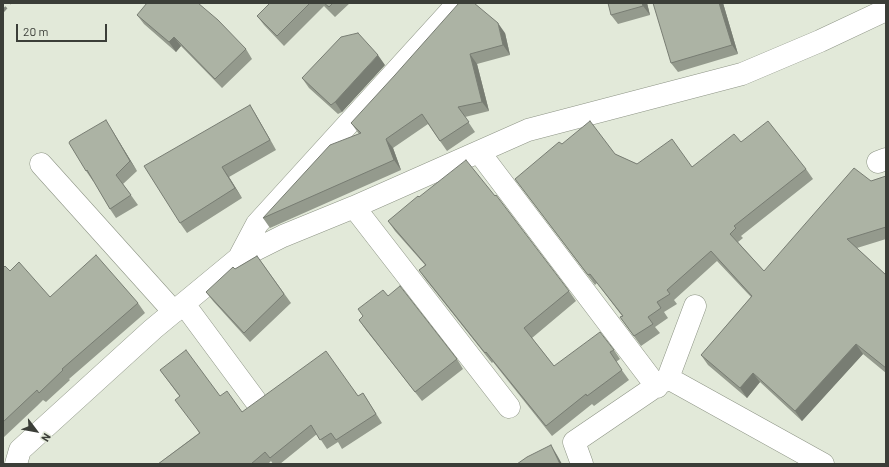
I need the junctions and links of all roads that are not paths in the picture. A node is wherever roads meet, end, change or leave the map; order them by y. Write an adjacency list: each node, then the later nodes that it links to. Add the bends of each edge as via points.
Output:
1 (458, 3): 6 (street, via 257,224)
2 (886, 10): 3 (street, via 742,74 528,130)
3 (479, 152): 5 (street); 9 (street)
4 (41, 164): 8 (street)
5 (354, 207): 6 (street, via 283,236); 11 (street)
6 (239, 258): 8 (street)
7 (696, 306): 9 (street)
8 (179, 308): 10 (street); 12 (street, via 20,450)
9 (663, 382): 13 (street, via 574,442); 14 (street)
10 (255, 400)
11 (509, 407)
12 (16, 464)
13 (582, 464)
14 (823, 464)

